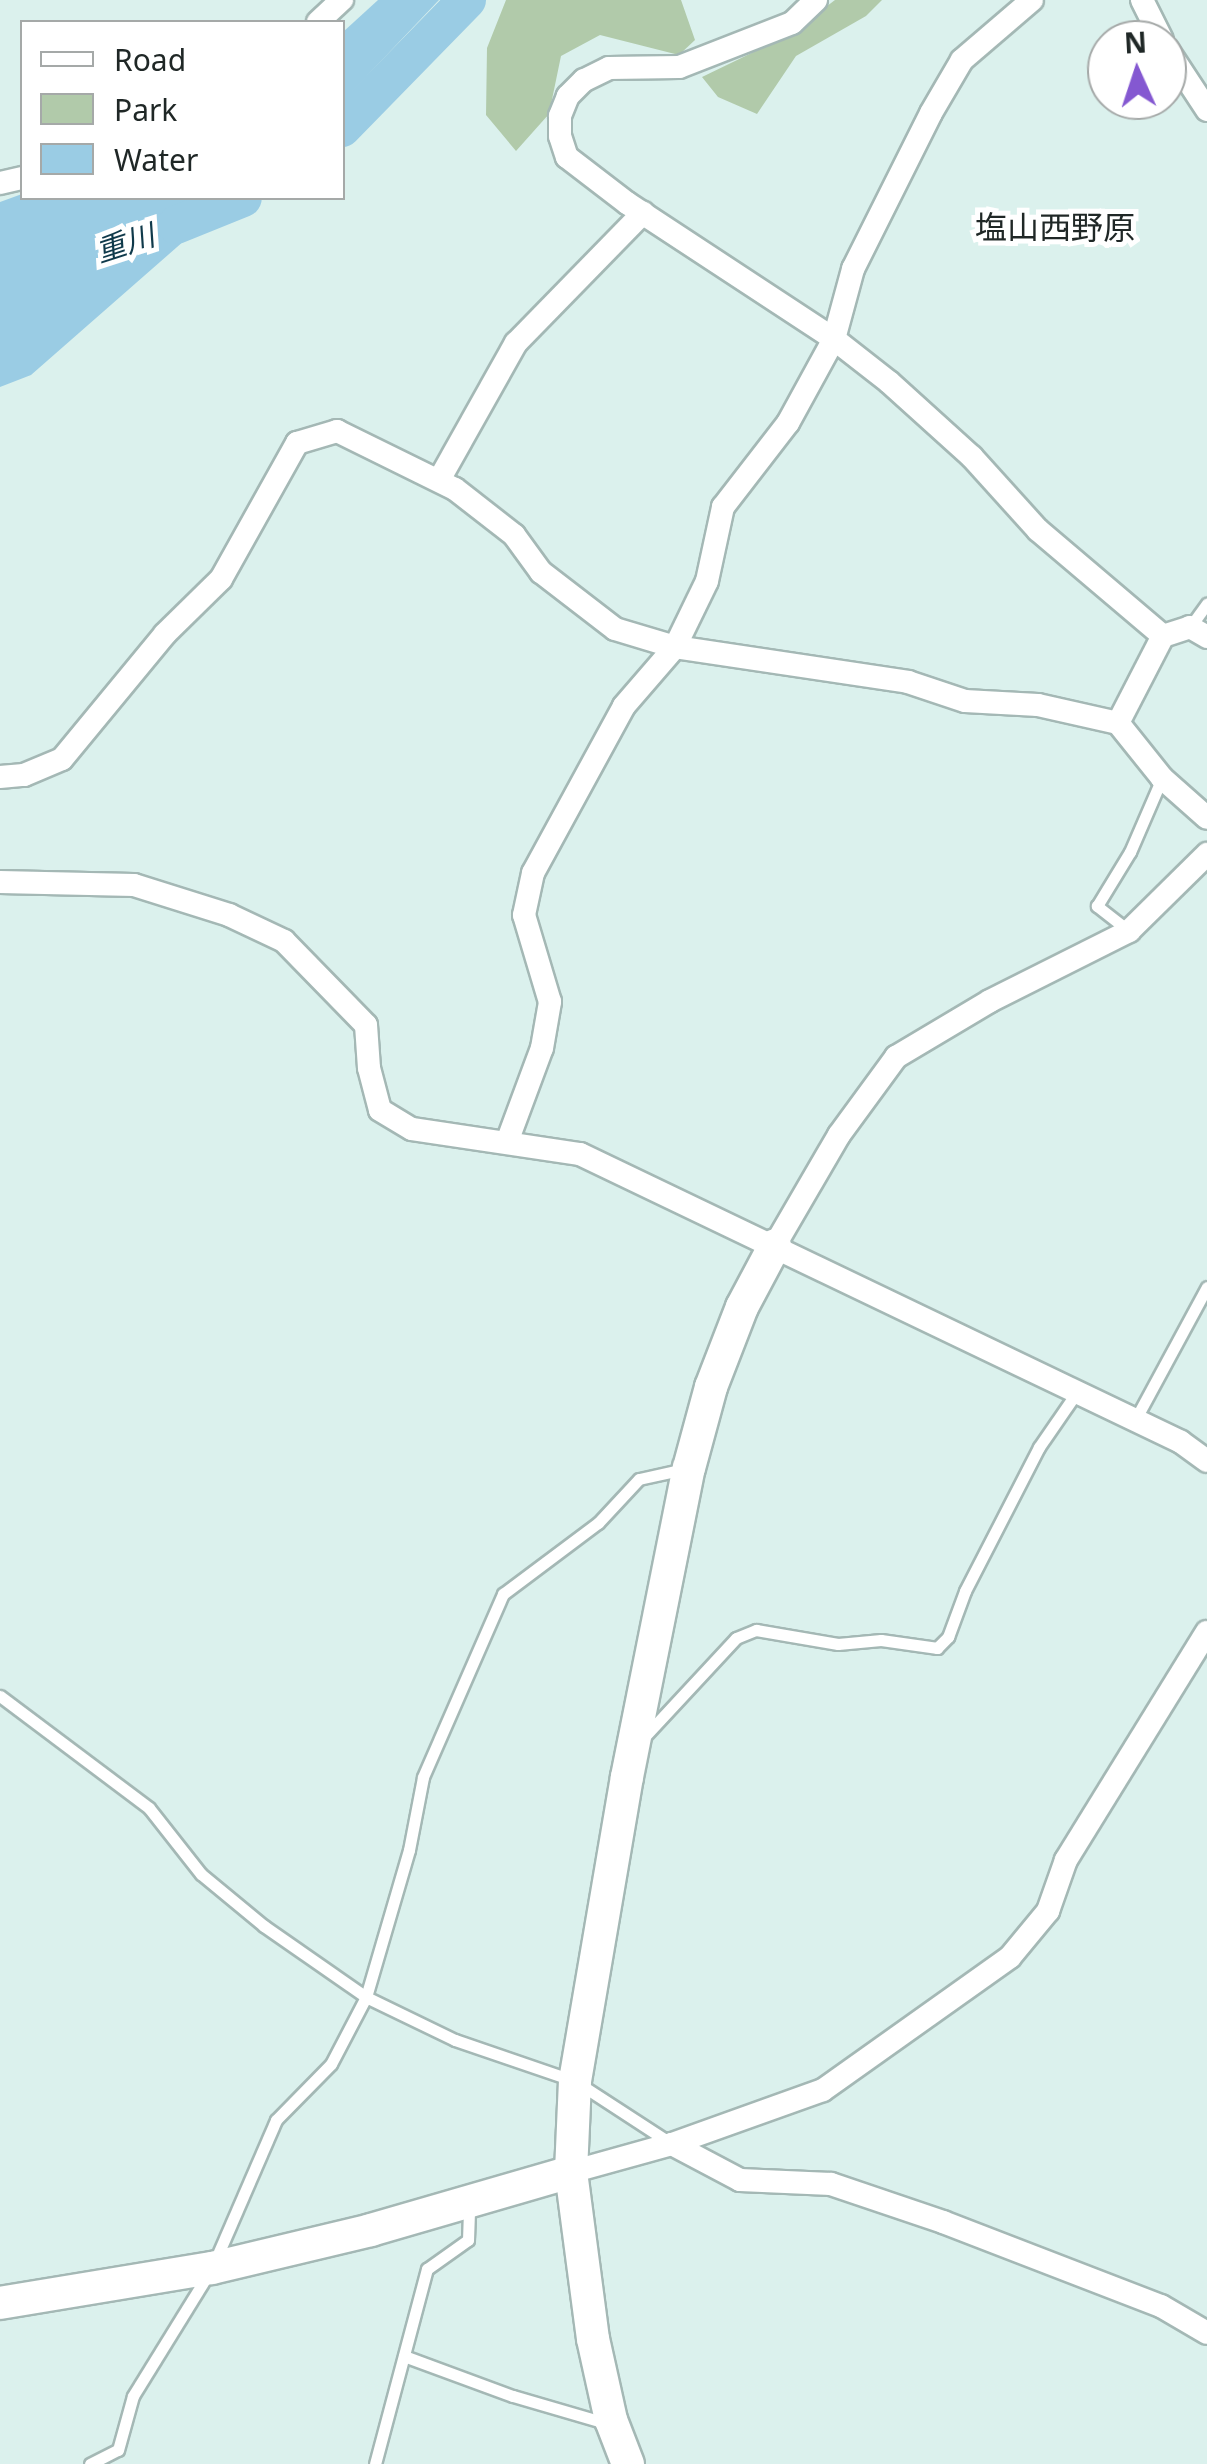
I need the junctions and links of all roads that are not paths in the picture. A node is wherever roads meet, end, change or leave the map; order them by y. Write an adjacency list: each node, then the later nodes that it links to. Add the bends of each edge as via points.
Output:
1 (342, 0): 4 (street)
2 (816, 0): 7 (street, via 792,23 679,67 609,68 568,96 560,136 568,158)
3 (1032, 0): 8 (street, via 962,60 930,113 854,269)
4 (320, 20)
5 (1187, 80): 6 (street)
6 (1207, 110)
7 (644, 213): 8 (street); 9 (street, via 516,343)
8 (834, 339): 12 (street, via 972,457 1038,530); 13 (street, via 788,423 723,507 707,581)
9 (439, 480): 13 (street, via 514,535 541,572 616,629); 15 (street, via 336,431 297,443 221,579 164,634 62,759)
10 (1207, 604): 11 (lane)
11 (1199, 632): 12 (street)
12 (1163, 636): 14 (street)
13 (675, 647): 14 (street, via 908,682 965,702 1038,705); 21 (street, via 624,706 533,873 524,915 550,1002 542,1048)
14 (1118, 723): 16 (street)
15 (0, 777)
16 (1162, 778): 17 (street); 20 (lane, via 1097,906)
17 (1207, 818)
18 (1207, 854): 20 (street)
19 (0, 882): 21 (street, via 134,885 229,915 284,942 366,1026 380,1110 412,1129)
20 (1129, 931): 22 (street, via 896,1057 839,1135)
21 (507, 1142): 22 (street, via 580,1154)
22 (775, 1245): 24 (street); 27 (street, via 730,1339)
23 (1207, 1287): 25 (lane)
24 (1077, 1392): 25 (street); 30 (lane, via 1038,1447 965,1590 948,1638 937,1648 881,1640 838,1644 756,1630 736,1638)
25 (1135, 1420): 26 (street)
26 (1207, 1461)
27 (689, 1468): 30 (street); 31 (lane, via 639,1479 598,1523 503,1594 423,1776)
28 (1207, 1632): 33 (street, via 1066,1860 1048,1911 1010,1957 824,2090)
29 (0, 1696): 31 (lane, via 149,1808 201,1874 239,1906)
30 (632, 1749): 32 (street)
31 (366, 1997): 32 (lane, via 455,2040); 36 (lane, via 331,2064 276,2120)
32 (576, 2081): 33 (lane); 34 (street)
33 (672, 2144): 34 (street); 38 (street, via 740,2180 831,2184 943,2222 1161,2306)
34 (570, 2172): 35 (street); 40 (street, via 593,2340)
35 (470, 2201): 36 (street); 39 (lane, via 468,2240 428,2269)
36 (212, 2268): 37 (street); 41 (lane, via 133,2396)
37 (0, 2303)
38 (1207, 2333)
39 (404, 2356): 40 (lane); 44 (lane)
40 (613, 2425): 45 (street)
41 (118, 2450): 42 (lane); 43 (lane)
42 (90, 2464)
43 (121, 2464)
44 (374, 2464)
45 (628, 2464)

